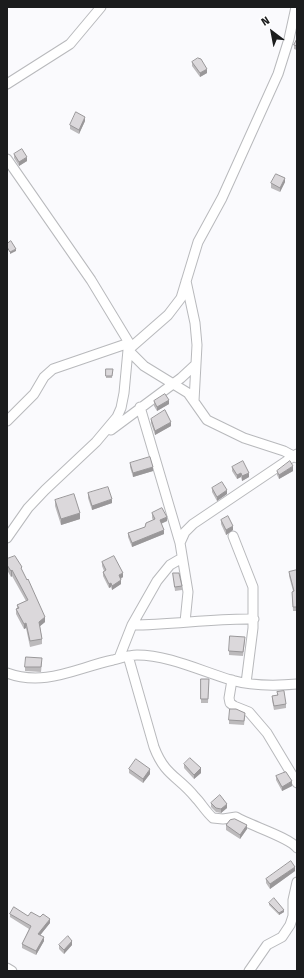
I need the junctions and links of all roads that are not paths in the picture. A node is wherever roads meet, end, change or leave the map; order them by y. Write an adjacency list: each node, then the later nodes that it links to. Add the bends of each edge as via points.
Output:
1 (102, 7): 3 (street, via 70,44)
2 (296, 7): 5 (street, via 278,74 222,198 198,242)
3 (7, 84)
4 (7, 158): 6 (street, via 91,280)
5 (186, 280): 6 (street, via 176,307 144,338); 7 (street, via 195,323)
6 (129, 346): 8 (street, via 144,366); 11 (street, via 53,369 44,377 34,394); 12 (street, via 121,408 117,417)
7 (195, 365): 8 (street); 9 (street)
8 (173, 384): 9 (street, via 188,393); 10 (street)
9 (194, 401): 13 (street, via 209,422 244,438)
10 (140, 407): 12 (street); 16 (street)
11 (7, 420)
12 (96, 442): 15 (street, via 28,508)
13 (296, 456): 16 (street, via 193,524)
14 (233, 536): 18 (street, via 253,587)
15 (7, 538)
16 (180, 543): 17 (street)
17 (182, 558): 19 (street, via 188,592); 20 (street, via 160,577)
18 (254, 619): 19 (street); 24 (street)
19 (185, 622): 20 (street)
20 (132, 625): 21 (street)
21 (123, 657): 22 (street, via 42,679); 23 (street, via 148,656 181,663); 27 (street, via 148,720 154,747 169,774 195,796 213,818 236,817 290,841)
22 (7, 673)
23 (232, 680): 24 (street); 26 (street, via 230,703 249,712 267,733)
24 (246, 683): 25 (street, via 276,686)
25 (297, 684)
26 (297, 783)
27 (297, 848)
28 (297, 882): 29 (street, via 293,900)
29 (295, 917): 32 (street, via 285,934 267,945)
30 (7, 968): 31 (street)
31 (12, 971)
32 (249, 971)

